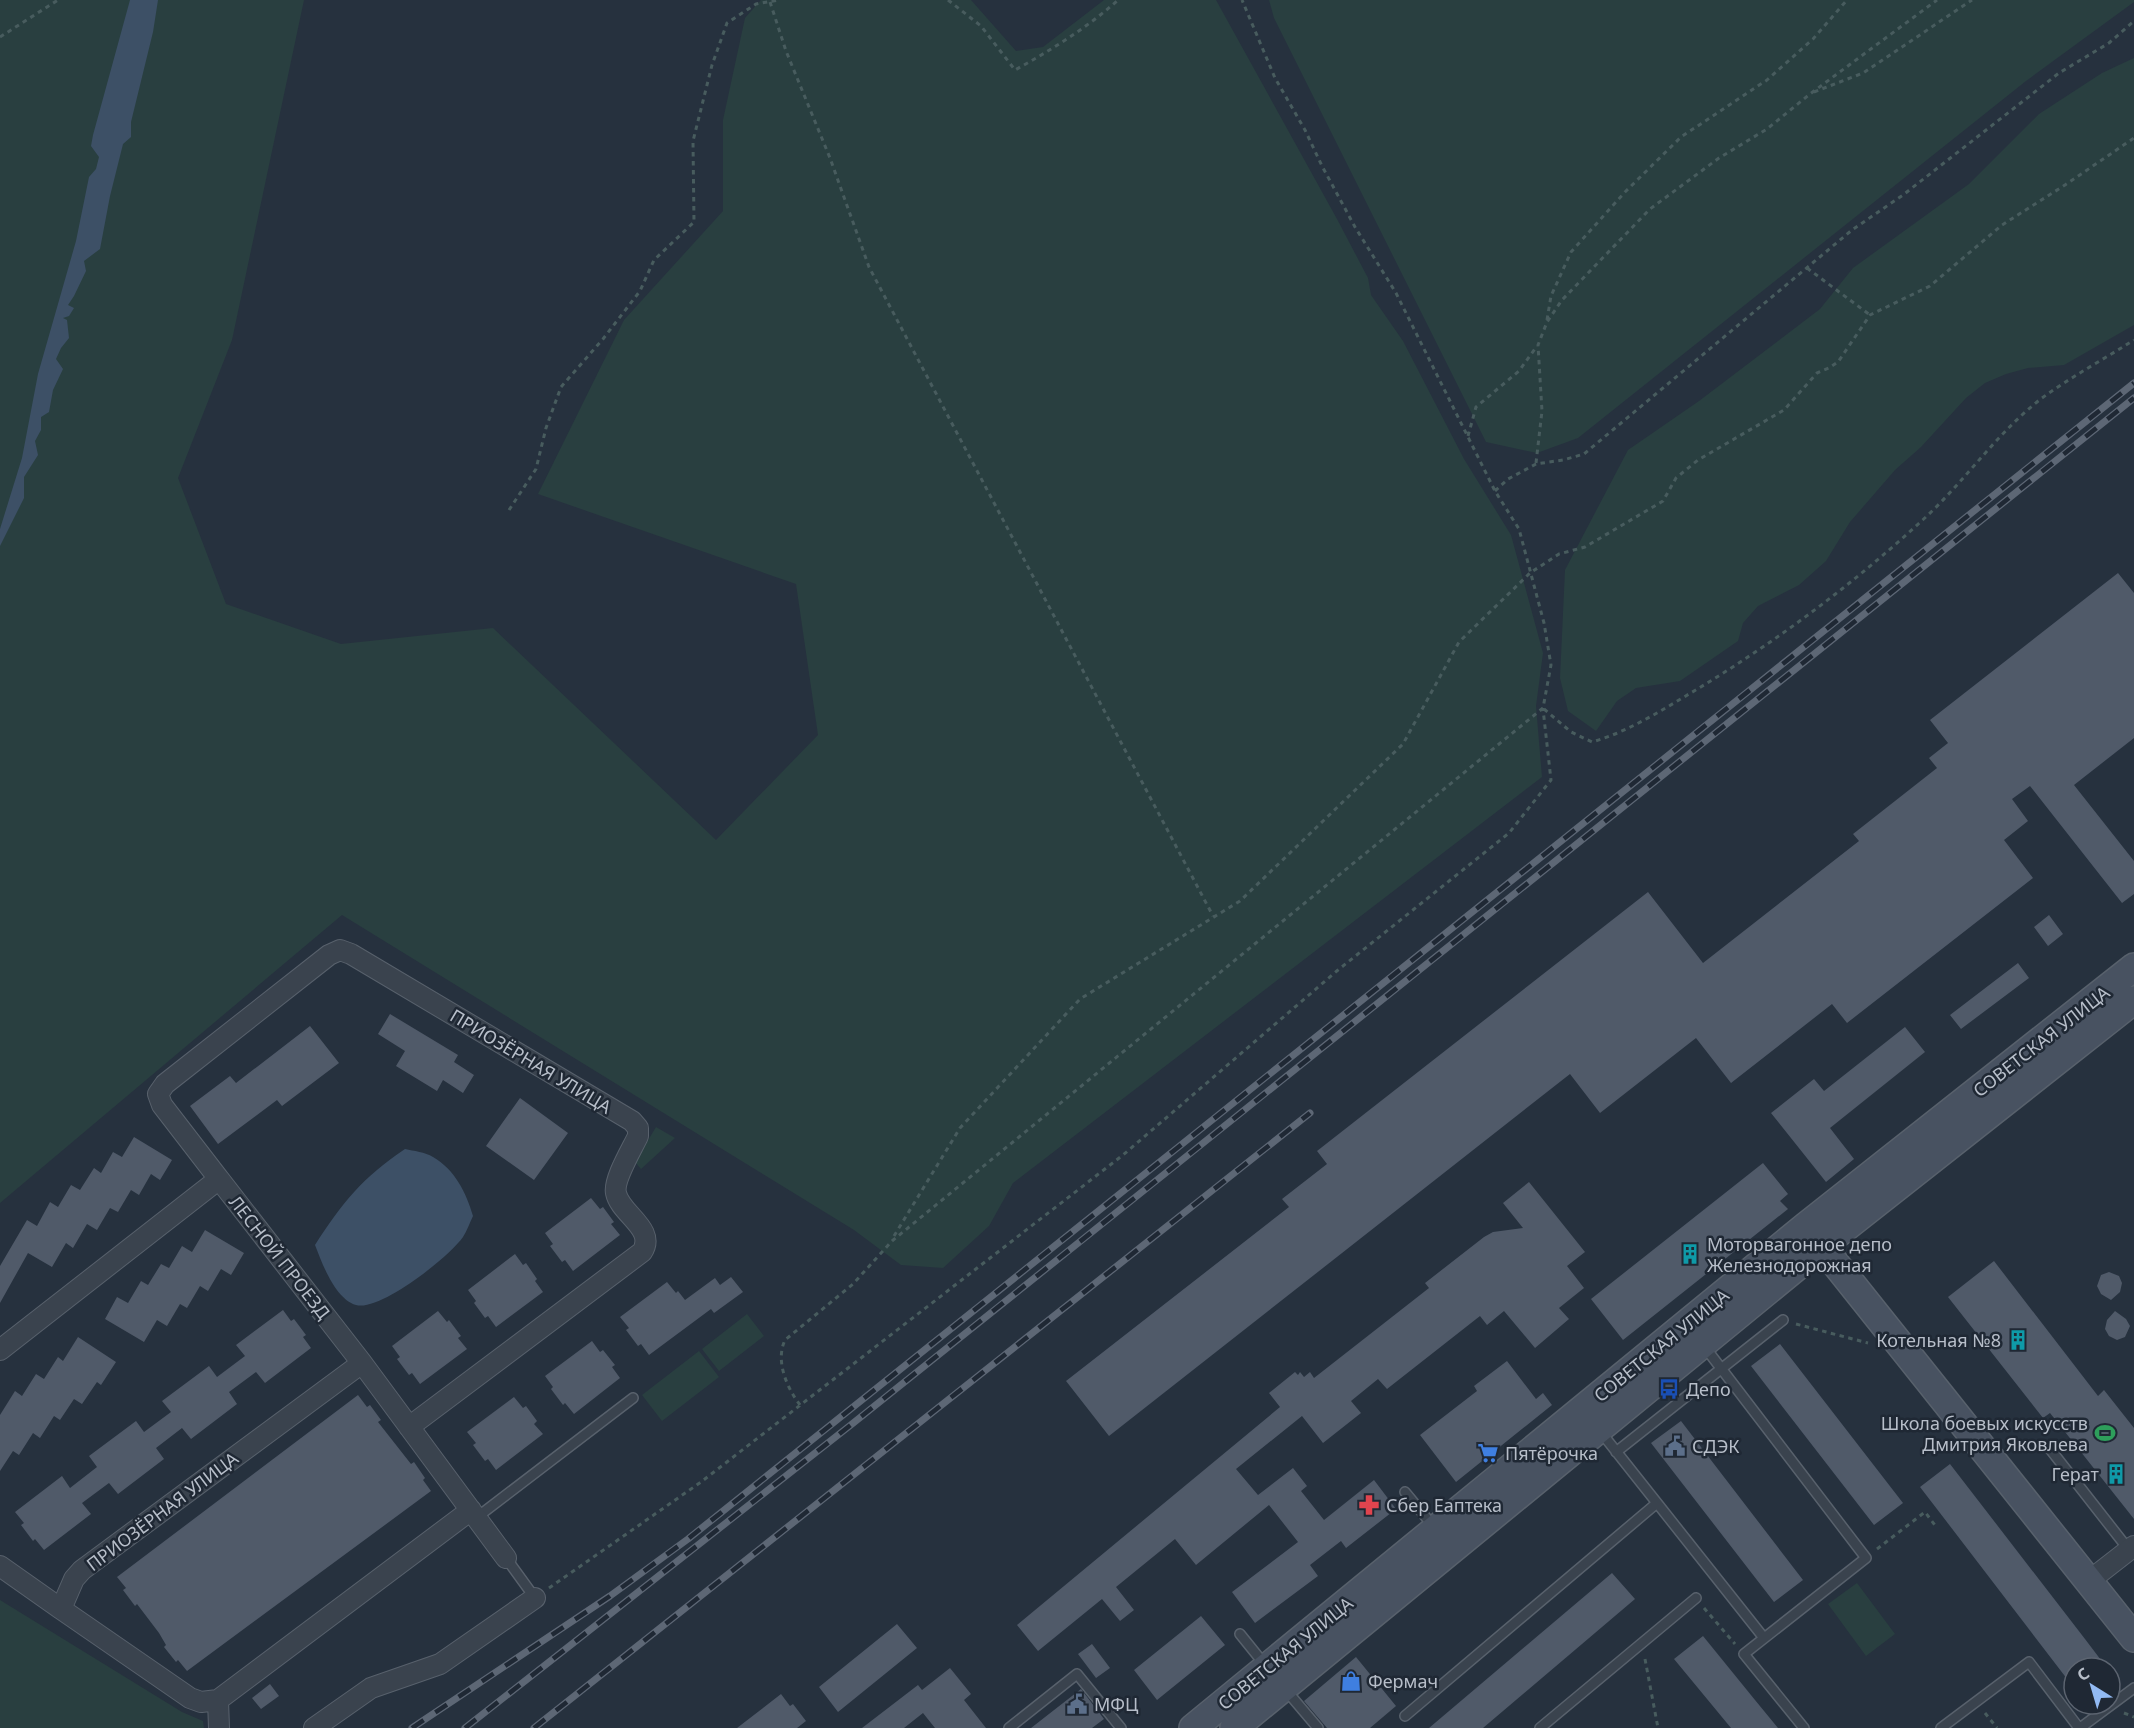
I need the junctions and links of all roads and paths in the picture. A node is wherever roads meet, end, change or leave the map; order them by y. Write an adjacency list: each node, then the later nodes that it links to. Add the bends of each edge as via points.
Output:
1 (58, 0): 11 (path)
2 (779, 0): 9 (path)
3 (948, 0): 4 (path, via 981,26 1015,70 1052,50)
4 (1118, 0)
5 (1242, 0): 19 (path, via 1275,78 1355,227 1396,293)
6 (1847, 0): 16 (path, via 1813,39 1767,80 1681,137 1625,192 1571,252 1551,296)
7 (1937, 0): 12 (path)
8 (1972, 0): 12 (path, via 1863,73)
9 (770, 2): 22 (path, via 756,4 727,23 712,65 693,141 694,222 654,260 640,291 561,387 536,469); 25 (path, via 869,267)
10 (2134, 21): 14 (path, via 2109,44 2059,73)
11 (0, 37)
12 (1810, 94): 16 (path, via 1767,129 1719,158 1650,209 1562,300)
13 (2134, 138): 15 (path, via 2002,225 1930,286)
14 (1807, 268): 15 (path); 20 (path, via 1584,454)
15 (1870, 315): 23 (path, via 1838,362 1817,373 1784,410 1698,460 1676,478 1663,501 1585,547 1559,554)
16 (1547, 322): 18 (path)
17 (2134, 340): 24 (path, via 2043,398 1999,437 1930,513 1839,592 1727,671 1654,715 1592,742 1571,732)
18 (1538, 345): 19 (path, via 1519,371 1476,407); 20 (path, via 1542,411)
19 (1467, 436): 21 (path)
20 (1536, 464): 21 (path)
21 (1495, 491): 23 (path, via 1519,530)
22 (509, 510)
23 (1530, 573): 24 (path, via 1551,665); 25 (path, via 1460,642 1403,744 1240,901)
24 (1543, 708): 30 (path); 38 (path, via 1551,780 1509,833 1338,970 1123,1155)
25 (1213, 917): 30 (path, via 1080,999 960,1128)
26 (2134, 967): 29 (main road, СОВЕТСКАЯ УЛИЦА)
27 (2134, 1000): 29 (main road, СОВЕТСКАЯ УЛИЦА)
28 (219, 1179): 34 (street, ЛЕСНОЙ ПРОЕЗД); 35 (street, ЛЕСНОЙ ПРОЕЗД); 39 (street, ПРИОЗЁРНАЯ УЛИЦА, via 162,1105 158,1094 165,1084 328,955 340,950 638,1128 615,1192 646,1236 647,1245 642,1252)
29 (1814, 1236): 32 (main road); 33 (main road, СОВЕТСКАЯ УЛИЦА); 47 (main road, СОВЕТСКАЯ УЛИЦА)
30 (892, 1240): 38 (path, via 853,1284 785,1340 783,1368)
31 (1783, 1320): 32 (path, via 1868,1343); 36 (lane)
32 (1887, 1328): 52 (main road)
33 (1702, 1344): 36 (lane); 40 (main road, СОВЕТСКАЯ УЛИЦА)
34 (0, 1350)
35 (362, 1363): 39 (street, ЛЕСНОЙ ПРОЕЗД); 55 (street, ПРИОЗЁРНАЯ УЛИЦА, via 82,1570)
36 (1721, 1368): 42 (lane); 50 (lane)
37 (633, 1398): 45 (lane)
38 (800, 1406): 53 (path, via 701,1482)
39 (409, 1427): 45 (street, ЛЕСНОЙ ПРОЕЗД)
40 (1599, 1429): 42 (lane); 61 (main road, СОВЕТСКАЯ УЛИЦА)
41 (2050, 1449): 48 (lane)
42 (1616, 1452): 44 (lane)
43 (1405, 1492): 47 (lane)
44 (1657, 1503): 57 (lane); 65 (lane)
45 (473, 1514): 49 (street, ЛЕСНОЙ ПРОЕЗД); 63 (street)
46 (1937, 1528): 50 (path, via 1925,1512)
47 (1436, 1529): 61 (main road, СОВЕТСКАЯ УЛИЦА)
48 (2131, 1548): 52 (street)
49 (506, 1558): 53 (lane)
50 (1866, 1558): 57 (lane)
51 (0, 1566): 55 (street)
52 (2089, 1581): 58 (main road)
53 (535, 1598): 67 (street, via 440,1664 371,1688)
54 (1696, 1598): 59 (lane); 60 (path)
55 (61, 1609): 63 (street, via 190,1698 201,1702)
56 (1240, 1634): 61 (lane)
57 (1764, 1638): 60 (lane)
58 (2134, 1638)
59 (1642, 1642): 73 (lane); 74 (path)
60 (1744, 1654): 75 (lane)
61 (1275, 1677): 70 (main road, СОВЕТСКАЯ УЛИЦА); 71 (main road, СОВЕТСКАЯ УЛИЦА); 72 (lane)
62 (2134, 1688): 78 (lane)
63 (218, 1700): 66 (street)
64 (1977, 1701): 76 (lane); 77 (path); 78 (lane, via 2029,1662)
65 (1405, 1716)
66 (219, 1728)
67 (314, 1728)
68 (1009, 1728): 69 (lane, via 1077,1674)
69 (1122, 1728)
70 (1193, 1728)
71 (1234, 1728)
72 (1318, 1728)
73 (1540, 1728)
74 (1658, 1728)
75 (1804, 1728)
76 (1941, 1728)
77 (1997, 1728)
78 (2080, 1728)

